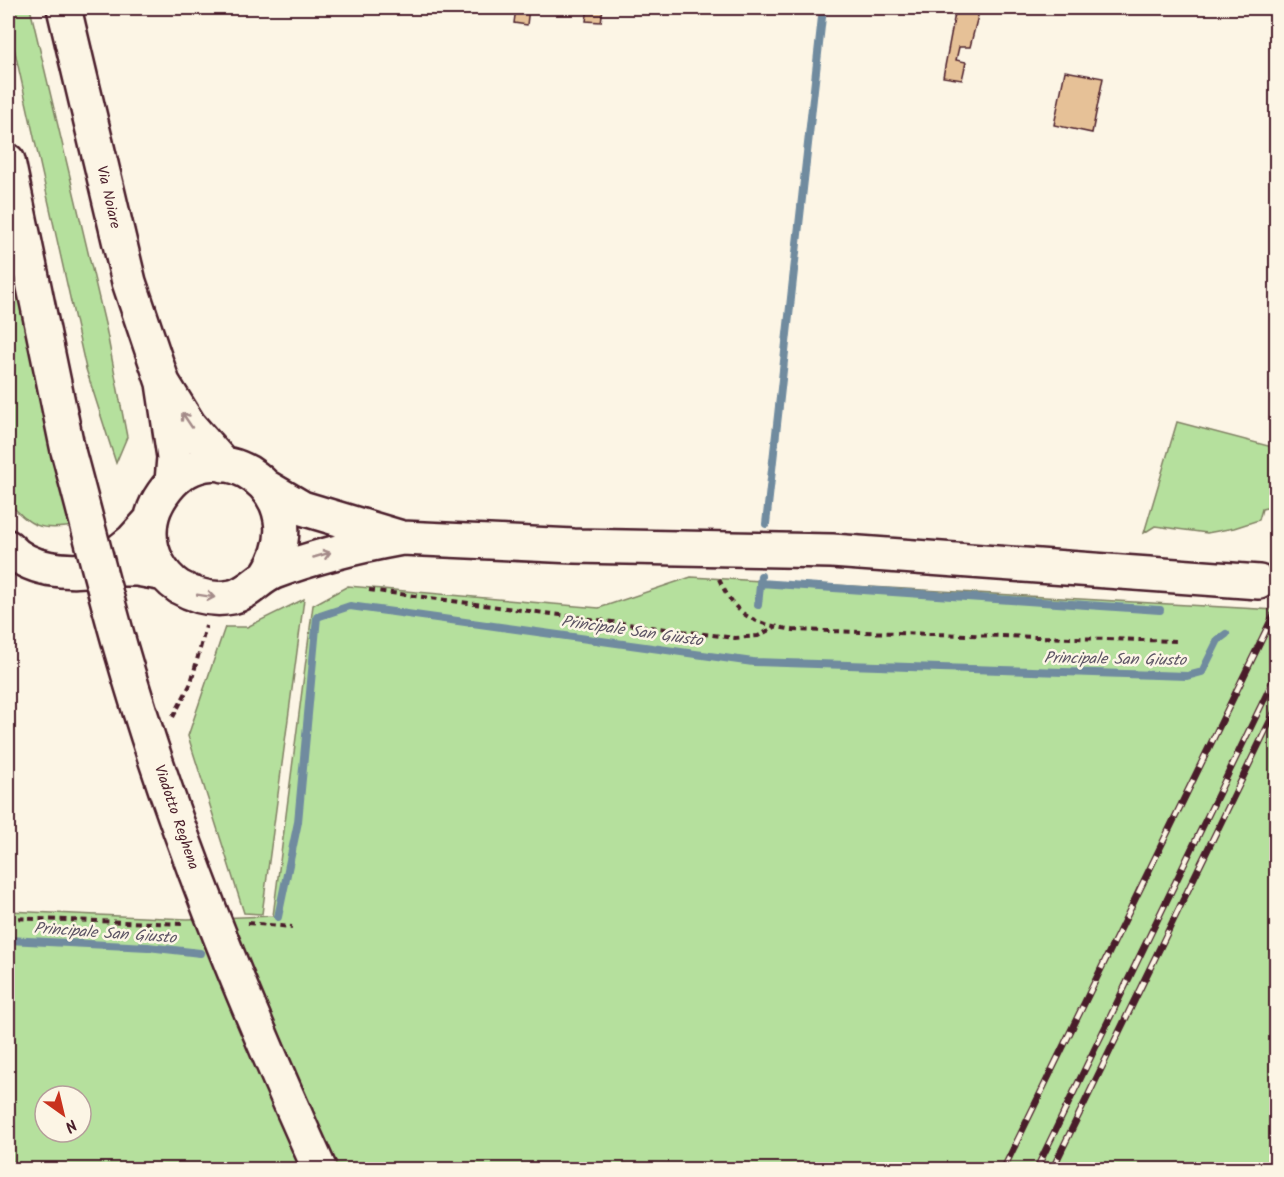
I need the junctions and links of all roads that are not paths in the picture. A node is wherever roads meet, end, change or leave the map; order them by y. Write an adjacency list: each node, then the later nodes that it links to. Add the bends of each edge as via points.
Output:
1 (64, 8): 3 (main road, Via Noiare, via 129,282)
2 (8, 161): 14 (main road, Viadotto Reghena, bridge, via 68,452 121,650 171,805 217,929)
3 (163, 383): 4 (main road, Via Noiare, one-way to 3, via 189,425); 5 (main road, Via Noiare, via 174,457)
4 (224, 465): 5 (main road, via 205,465); 6 (main road, via 241,469)
5 (171, 482): 7 (main road, via 157,500)
6 (268, 488): 8 (main road, via 302,508); 12 (main road, via 283,522 280,550)
7 (150, 521): 10 (main road); 11 (main road, via 150,544)
8 (402, 538): 12 (main road, one-way to 8, via 331,552); 13 (main road, via 832,551)
9 (8, 547): 10 (main road, via 26,562 50,568)
10 (97, 569): 11 (main road)
11 (165, 574): 12 (main road, one-way to 12, via 190,593 210,598 232,597 251,589)
12 (267, 575)
13 (1259, 582)
14 (320, 1170)

